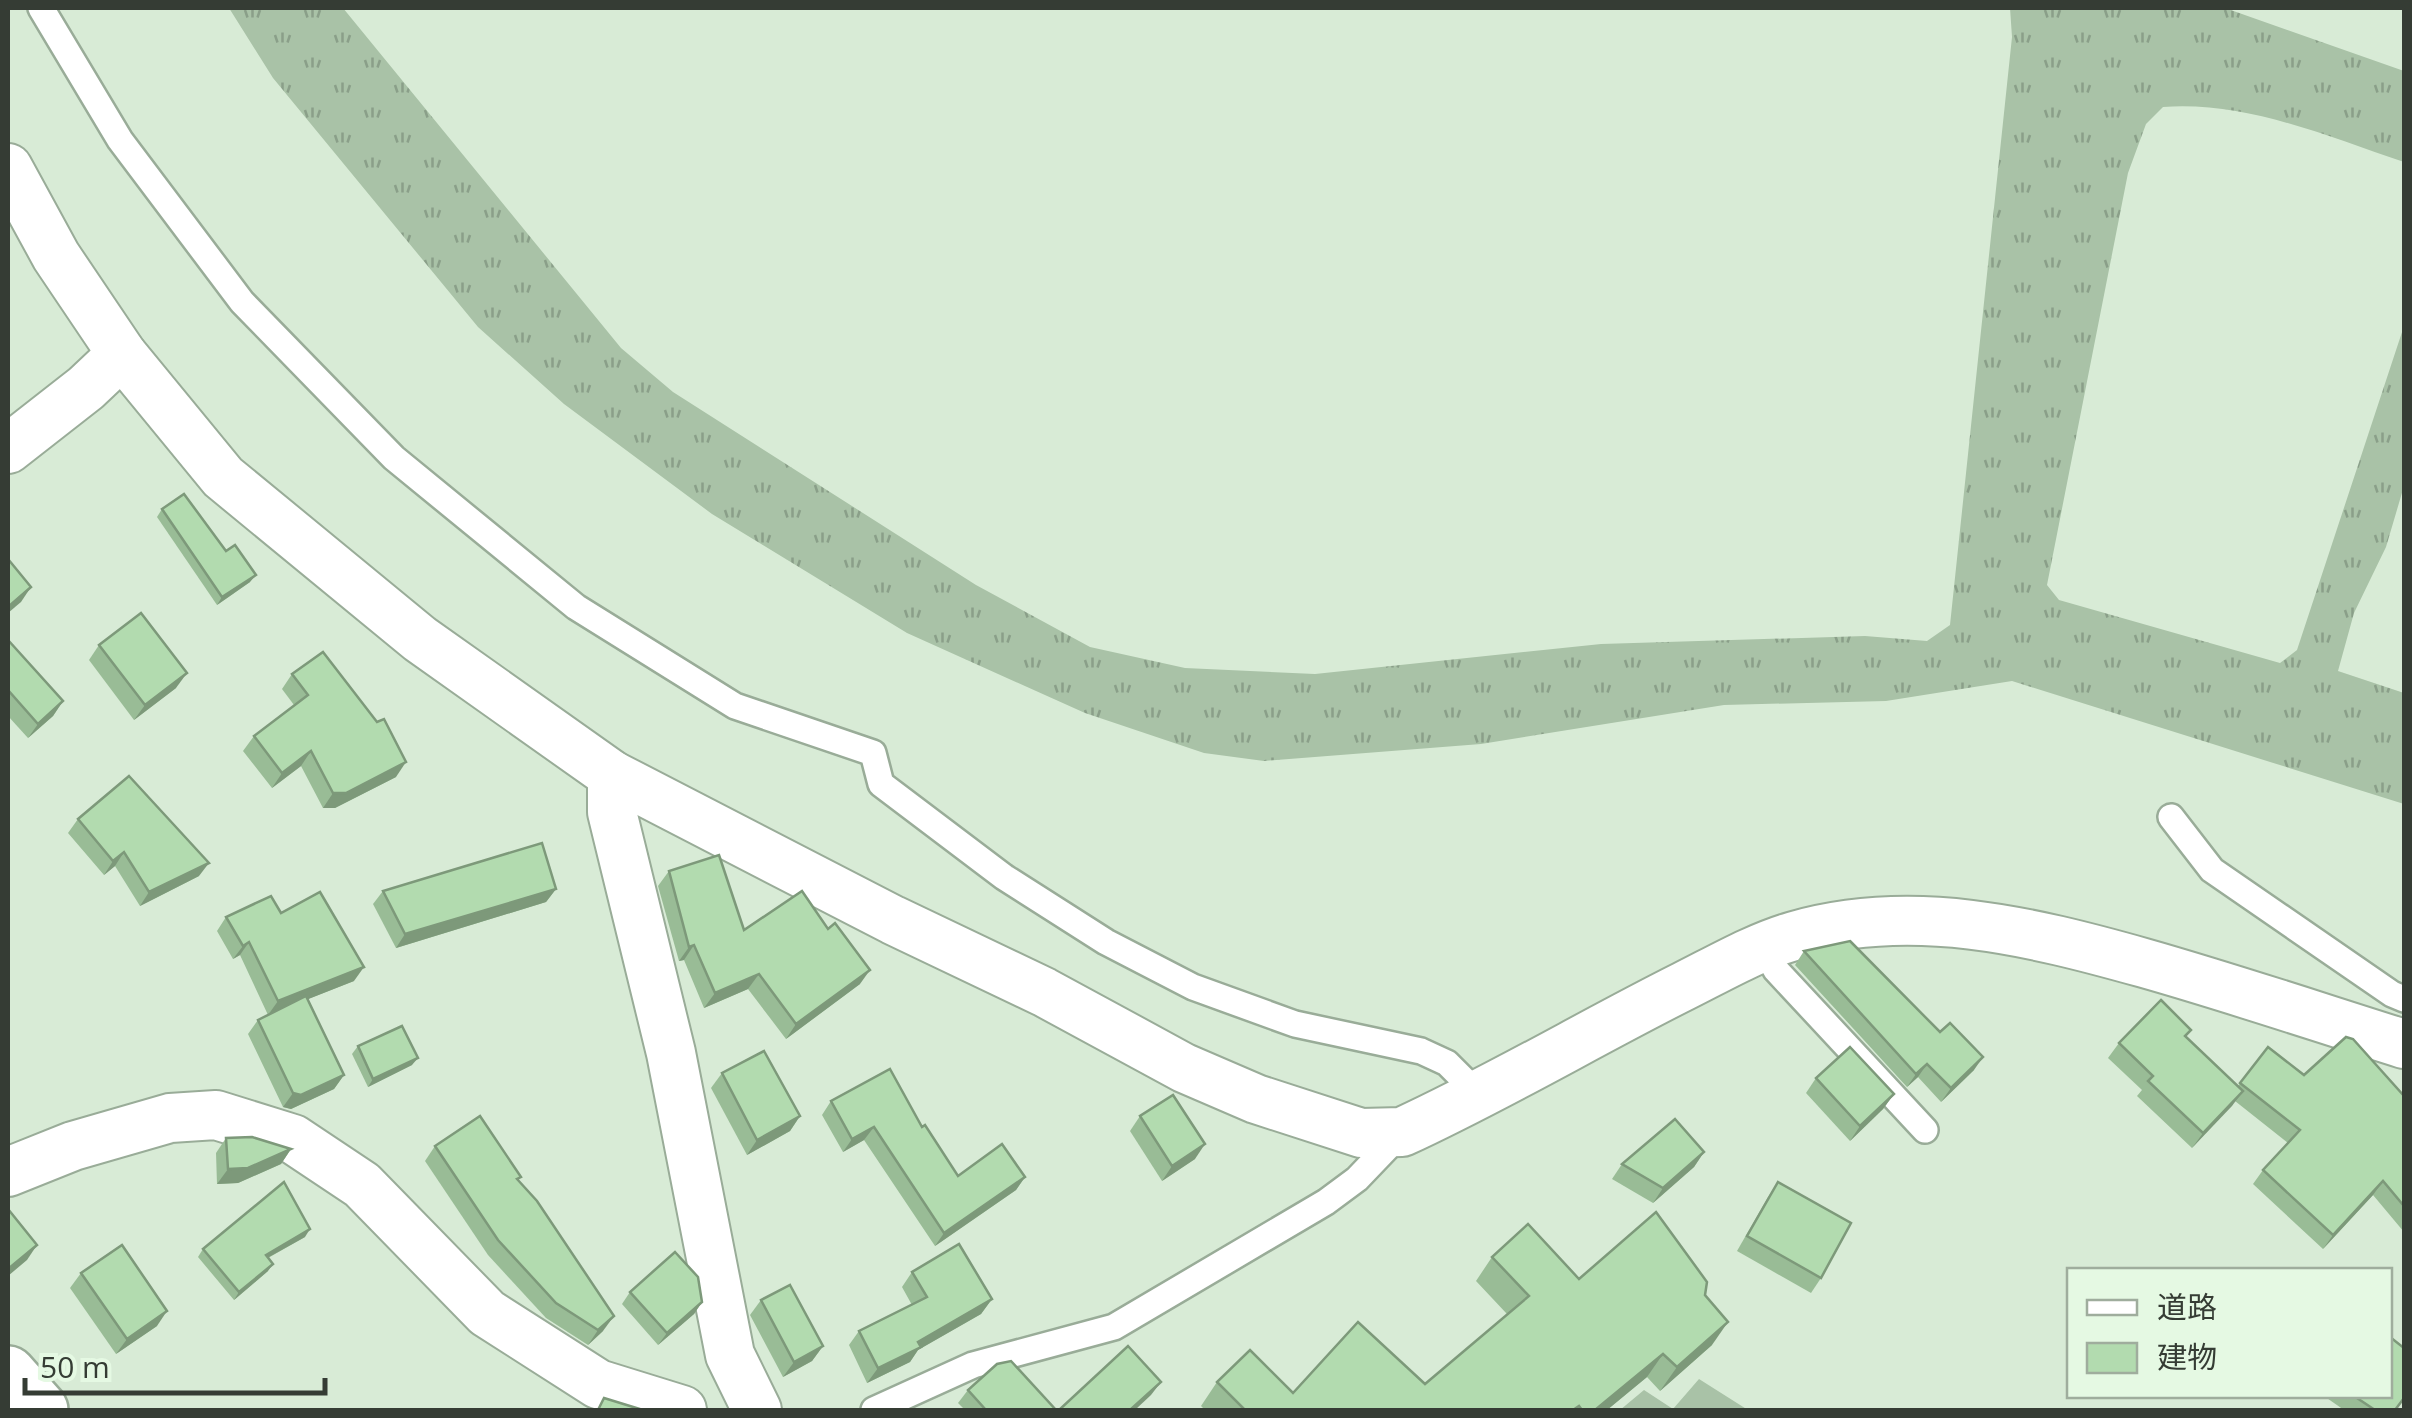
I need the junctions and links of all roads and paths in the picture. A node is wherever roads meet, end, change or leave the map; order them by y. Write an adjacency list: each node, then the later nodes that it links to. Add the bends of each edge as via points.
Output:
1 (41, 8): 10 (lane, via 120,140 242,302 394,458 576,608 735,706 874,754 881,784 1106,942 1192,986 1296,1024 1421,1051 1447,1063)
2 (8, 168): 3 (street, via 56,256)
3 (122, 354): 4 (street); 5 (street, via 223,477 420,640)
4 (8, 449)
5 (612, 776): 12 (street, via 1184,1068 1361,1133); 17 (street, via 612,812 671,1053 730,1355)
6 (2171, 817): 8 (lane, via 2212,870)
7 (1763, 947): 9 (street, via 1836,927 1903,920 2005,929 2197,978); 10 (street); 11 (lane, via 1776,970)
8 (2404, 999)
9 (2404, 1044)
10 (1478, 1094): 12 (street)
11 (1925, 1130)
12 (1402, 1132): 18 (lane, via 1326,1202 1114,1327 973,1365)
13 (8, 1172): 16 (street, via 170,1118 216,1115 294,1140 362,1186 487,1312 598,1384)
14 (8, 1374): 15 (street)
15 (40, 1410)
16 (682, 1410)
17 (757, 1410)
18 (874, 1410)

